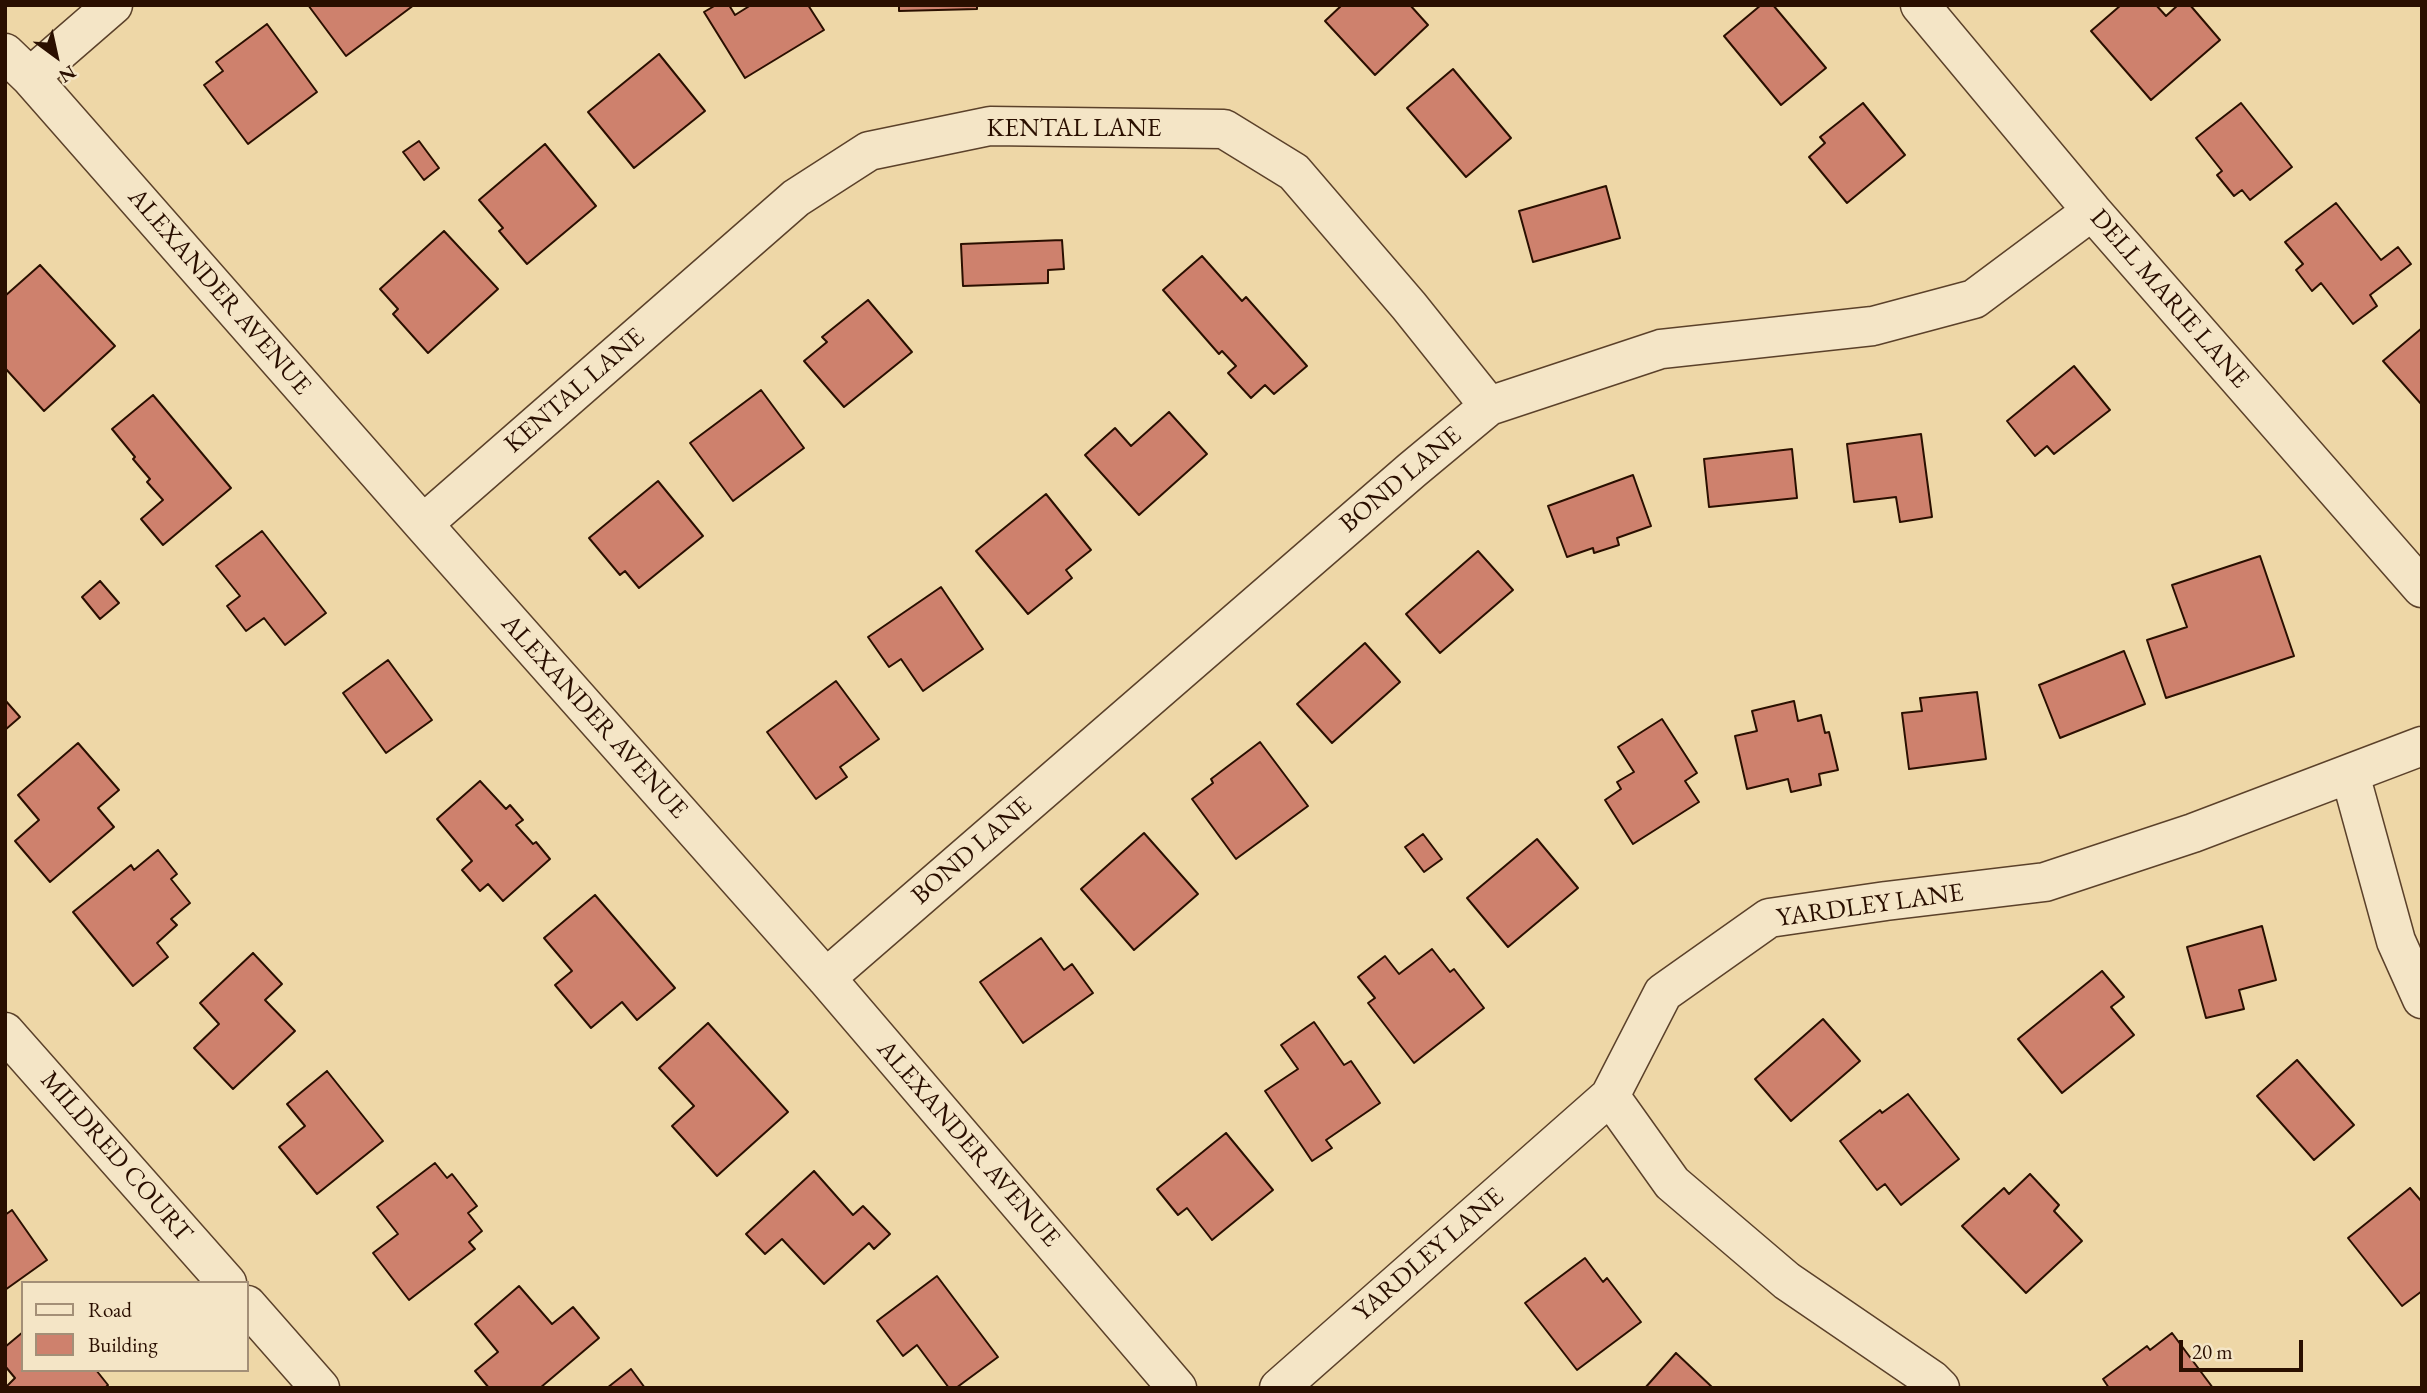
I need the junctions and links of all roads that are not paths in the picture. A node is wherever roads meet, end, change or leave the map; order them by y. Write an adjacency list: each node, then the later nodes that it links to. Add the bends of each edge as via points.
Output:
1 (113, 5): 3 (street)
2 (1920, 5): 4 (street, DELL MARIE LANE)
3 (18, 65): 6 (street, ALEXANDER AVENUE)
4 (2092, 211): 5 (street, BOND LANE, via 1974,299 1873,326 1661,349); 7 (street, DELL MARIE LANE)
5 (1489, 406): 6 (street, KENTAL LANE, via 1294,172 1224,129 990,126 869,150 796,198); 10 (street, BOND LANE)
6 (423, 524): 10 (street, ALEXANDER AVENUE)
7 (2422, 588)
8 (2422, 746): 9 (street, YARDLEY LANE)
9 (2350, 774): 11 (street, via 2396,941); 13 (street, YARDLEY LANE, via 2045,882 1769,918 1663,993)
10 (826, 978): 17 (street, ALEXANDER AVENUE)
11 (2422, 999)
12 (5, 1032): 14 (street, MILDRED COURT)
13 (1610, 1096): 18 (street, YARDLEY LANE); 19 (street, via 1672,1184 1787,1281)
14 (225, 1281)
15 (248, 1306): 16 (street)
16 (320, 1388)
17 (1177, 1388)
18 (1279, 1388)
19 (1940, 1388)

